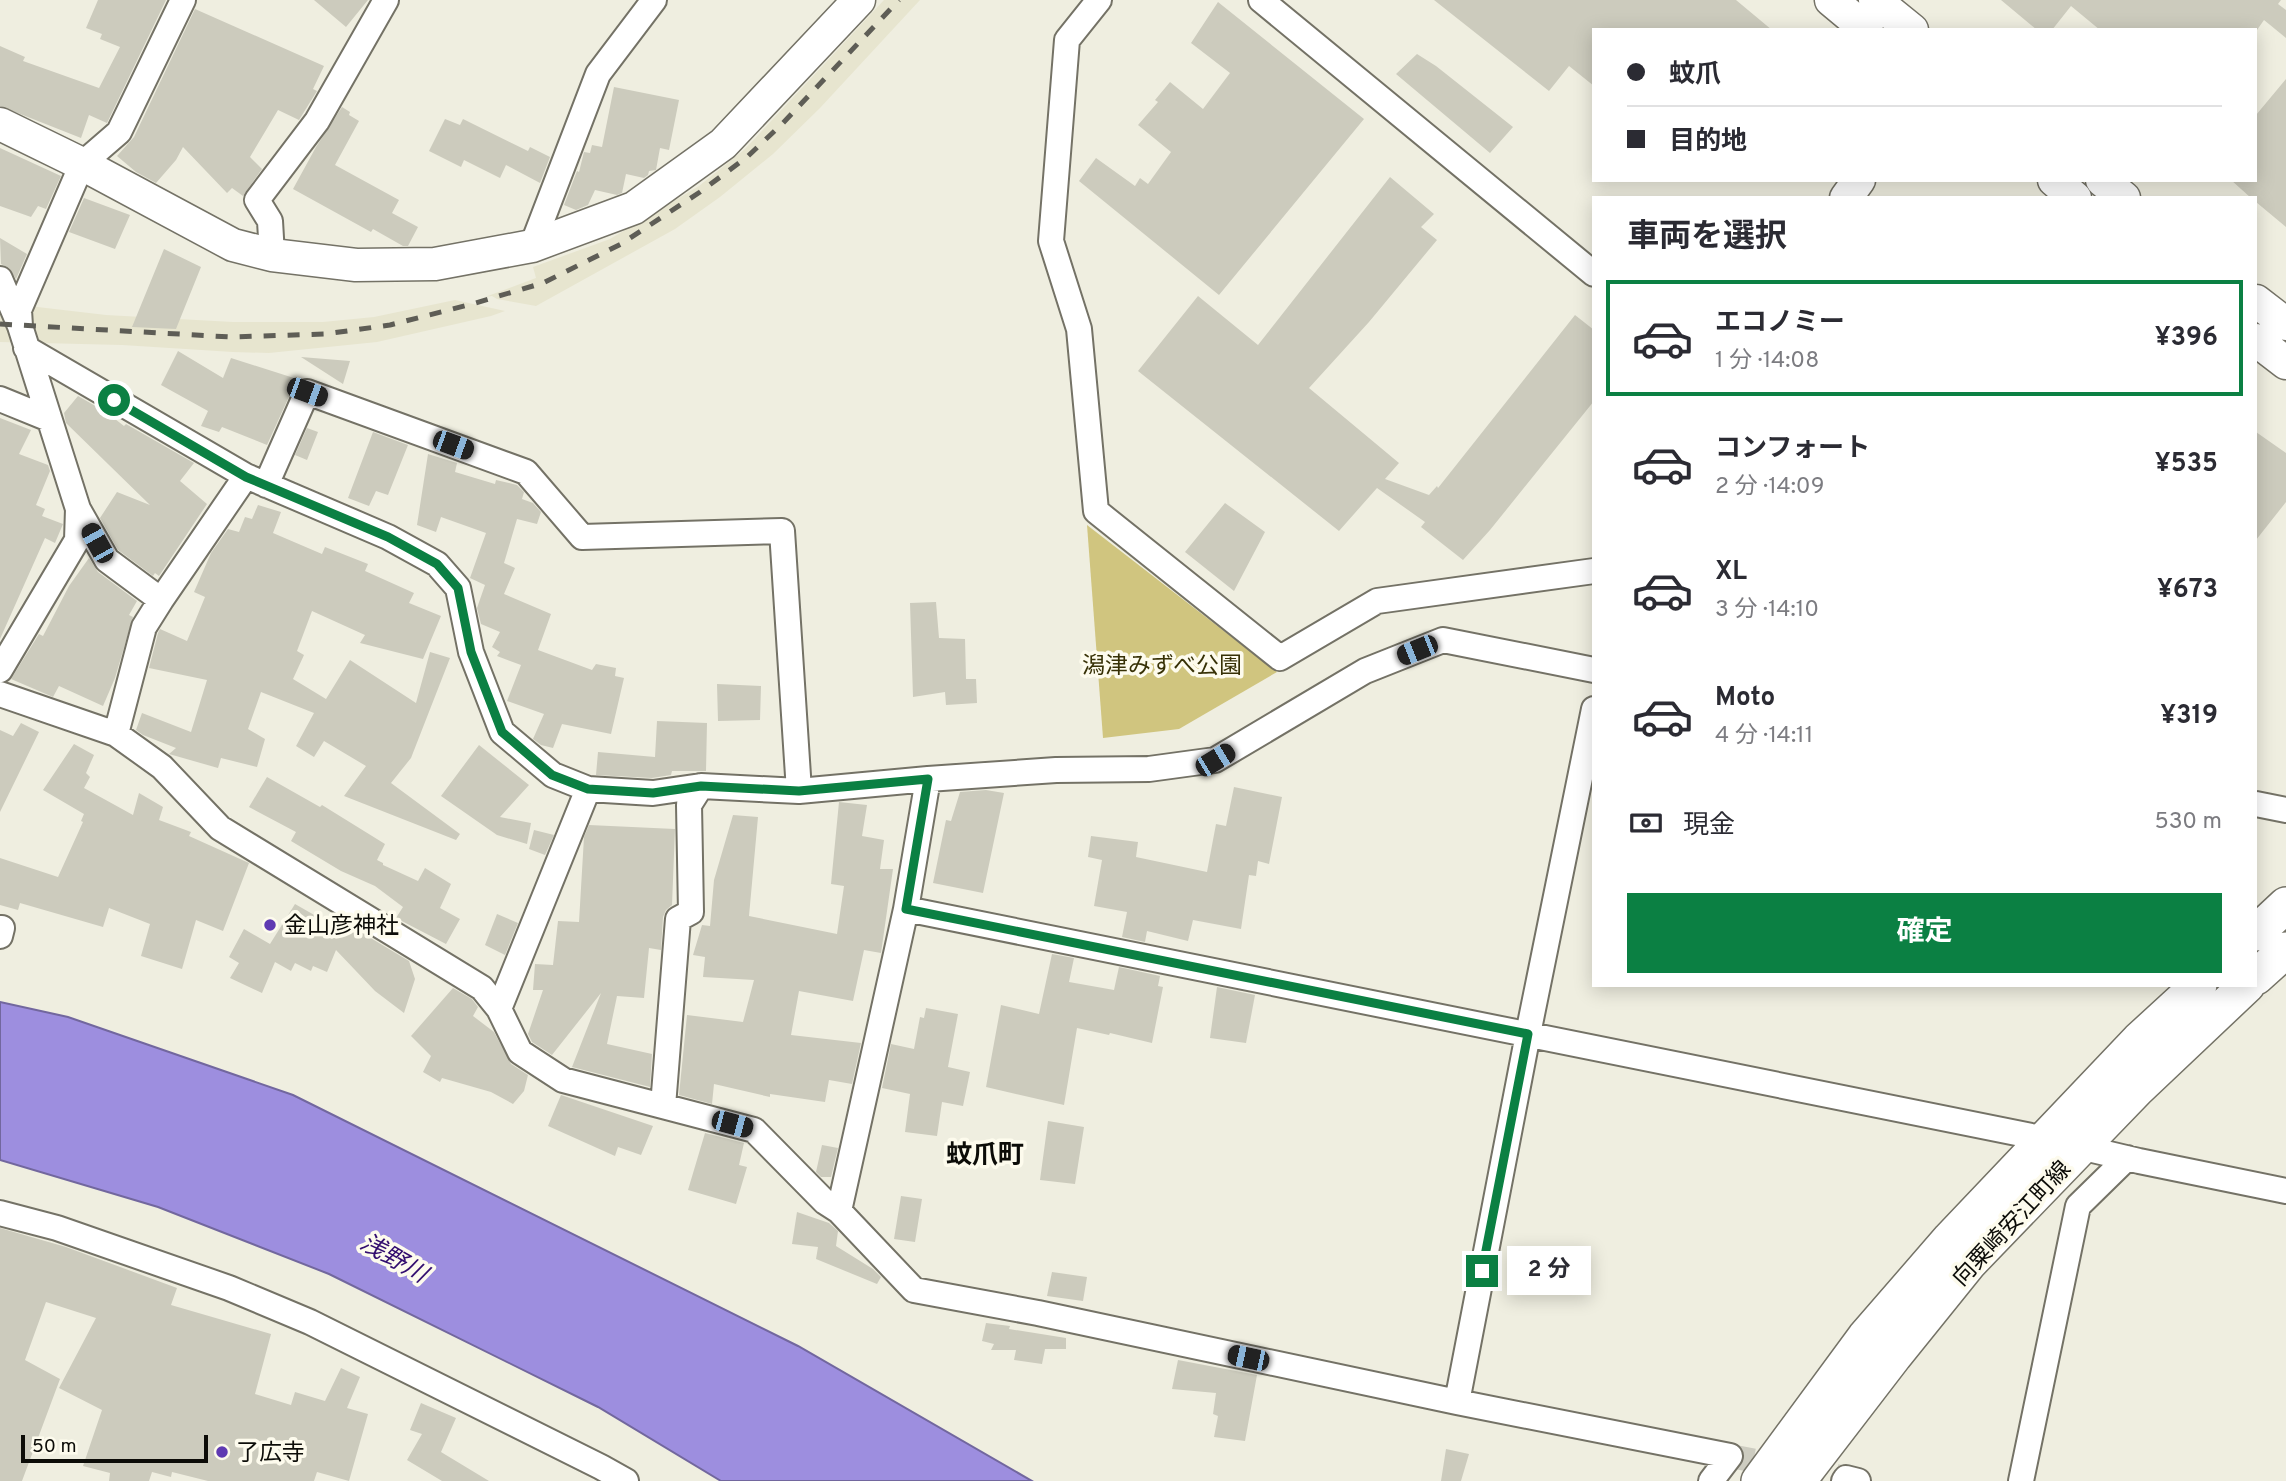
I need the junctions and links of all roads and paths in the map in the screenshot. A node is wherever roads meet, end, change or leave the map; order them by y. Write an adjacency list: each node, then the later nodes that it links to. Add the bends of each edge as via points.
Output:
1 (183, 0): 12 (street, via 119,132)
2 (386, 0): 18 (street, via 317,121 257,200 270,221)
3 (654, 0): 17 (street, via 598,74)
4 (859, 0): 17 (street, via 723,144 634,208)
5 (1099, 0): 30 (street, via 1067,40 1051,241 1079,329 1096,511 1280,658 1377,601)
6 (1261, 0): 19 (street)
7 (1831, 0): 9 (street)
8 (1875, 0): 10 (street)
9 (1865, 28)
10 (1910, 28)
11 (0, 124): 12 (street)
12 (82, 164): 18 (street, via 233,245); 23 (street, via 19,310)
13 (2056, 182): 15 (street)
14 (2104, 182): 16 (street)
15 (2073, 196)
16 (2122, 196)
17 (532, 246): 18 (street, via 435,264 356,265)
18 (272, 255)
19 (1592, 272)
20 (0, 279): 23 (street)
21 (2257, 302): 22 (street)
22 (2286, 324)
23 (23, 337): 27 (street); 28 (street)
24 (2257, 341): 25 (street)
25 (2286, 363)
26 (0, 399): 27 (street)
27 (49, 419): 29 (street)
28 (256, 481): 31 (street); 39 (street, via 388,537 437,564 458,588 471,652 502,732 552,775); 40 (street, via 307,392 526,472 582,537 782,531)
29 (78, 509): 31 (street, via 107,560); 32 (street, via 76,540)
30 (1592, 570)
31 (161, 600): 36 (street, via 144,627)
32 (0, 670)
33 (1592, 670): 37 (street, via 1443,640 1366,671 1215,760 1149,769)
34 (0, 694): 36 (street)
35 (1592, 719): 53 (street)
36 (116, 734): 52 (street, via 162,767 220,828 482,988)
37 (928, 779): 40 (street); 44 (street)
38 (701, 786): 39 (street, via 653,793); 40 (street); 54 (street, via 689,805 691,912 678,919)
39 (588, 789): 52 (street)
40 (799, 791)
41 (2257, 804): 42 (street)
42 (2286, 810)
43 (2286, 905): 46 (main road)
44 (906, 909): 53 (street); 59 (street)
45 (0, 928): 47 (street)
46 (2257, 932)
47 (0, 936)
48 (2286, 950): 49 (main road)
49 (2257, 976)
50 (2197, 987): 55 (main road, 向粟崎安江町線, via 2139,1040)
51 (2245, 987): 56 (main road, 向粟崎安江町線)
52 (499, 1009): 54 (street, via 520,1052 563,1080)
53 (1528, 1034): 55 (street); 61 (street)
54 (663, 1106): 59 (street, via 754,1130)
55 (2046, 1139): 56 (street); 64 (main road, 向粟崎安江町線, via 1865,1337)
56 (2083, 1147): 57 (street); 65 (main road, 向粟崎安江町線, via 1969,1264)
57 (2127, 1158): 58 (street); 68 (street, via 2078,1206)
58 (2286, 1191)
59 (839, 1211): 61 (street, via 914,1290)
60 (0, 1213): 62 (street, via 57,1228 264,1302)
61 (1457, 1402): 63 (street, via 1730,1456)
62 (626, 1481)
63 (1711, 1481)
64 (1759, 1481)
65 (1798, 1481)
66 (1844, 1481): 67 (street)
67 (1858, 1481)
68 (2021, 1481)

